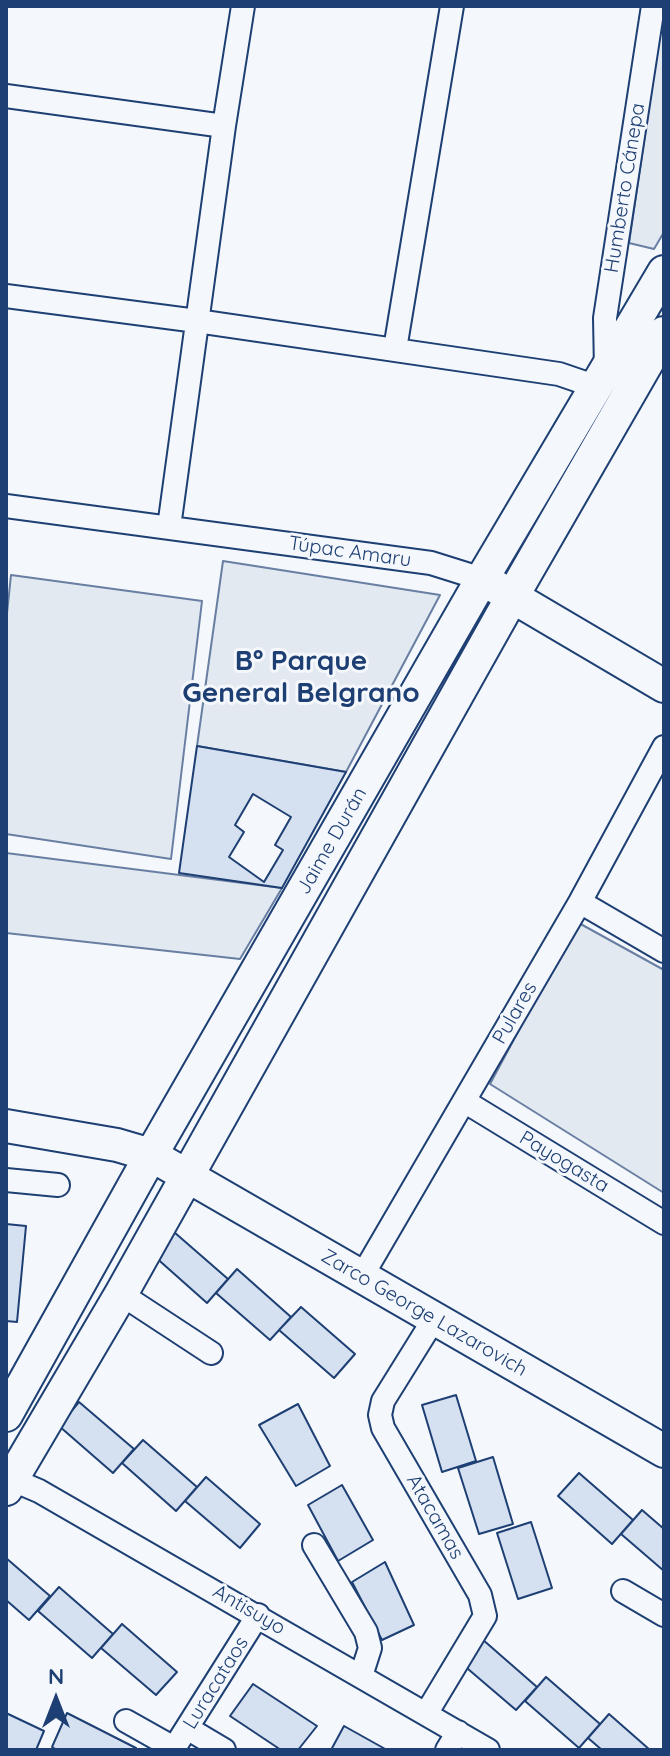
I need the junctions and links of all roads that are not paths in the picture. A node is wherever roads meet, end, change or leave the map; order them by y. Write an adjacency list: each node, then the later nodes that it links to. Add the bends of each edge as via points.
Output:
1 (243, 6): 5 (street)
2 (452, 6): 10 (street)
3 (653, 6): 11 (street, Humberto Cánepa, via 605,318)
4 (6, 96): 5 (street)
5 (224, 126): 8 (street)
6 (664, 272): 11 (street, Jaime Durán)
7 (6, 296): 8 (street)
8 (197, 321): 10 (street); 13 (street)
9 (664, 333): 15 (street)
10 (395, 349): 11 (street)
11 (601, 379): 14 (street, Jaime Durán)
12 (6, 506): 13 (street, Túpac Amaru)
13 (169, 527): 14 (street, Túpac Amaru, via 431,563)
14 (482, 579): 15 (street, Túpac Amaru); 22 (street, Jaime Durán)
15 (512, 597): 16 (street, Túpac Amaru); 23 (street)
16 (664, 686)
17 (664, 747): 18 (street, Pulares)
18 (580, 902): 19 (street); 20 (street, Pulares)
19 (664, 951)
20 (464, 1101): 26 (street, Payogasta); 27 (street, Pulares)
21 (6, 1126): 22 (street, Zarco George Lazarovich)
22 (151, 1155): 23 (street, Zarco George Lazarovich); 31 (street, Jaime Durán)
23 (185, 1175): 27 (street, Zarco George Lazarovich); 28 (street)
24 (6, 1180): 25 (street)
25 (58, 1185)
26 (664, 1223)
27 (362, 1276): 29 (street, Zarco George Lazarovich)
28 (121, 1294): 30 (street); 33 (street)
29 (434, 1319): 32 (street, Zarco George Lazarovich); 39 (street, Atacamas, via 383,1401 380,1415 480,1595 485,1616)
30 (211, 1353)
31 (6, 1415)
32 (663, 1449)
33 (8, 1482): 36 (street, Antisuyo)
34 (314, 1545): 38 (street, via 366,1632 370,1648)
35 (623, 1591): 37 (street)
36 (258, 1615): 38 (street, Antisuyo); 41 (street, Luracataos)
37 (664, 1615)
38 (361, 1676): 39 (street, Antisuyo)
39 (426, 1714): 42 (street, Antisuyo)
40 (126, 1721): 43 (street)
41 (187, 1728): 43 (street, Luracataos); 44 (street)
42 (452, 1741): 45 (street, Antisuyo)
43 (174, 1749)
44 (224, 1750)
45 (488, 1750)

